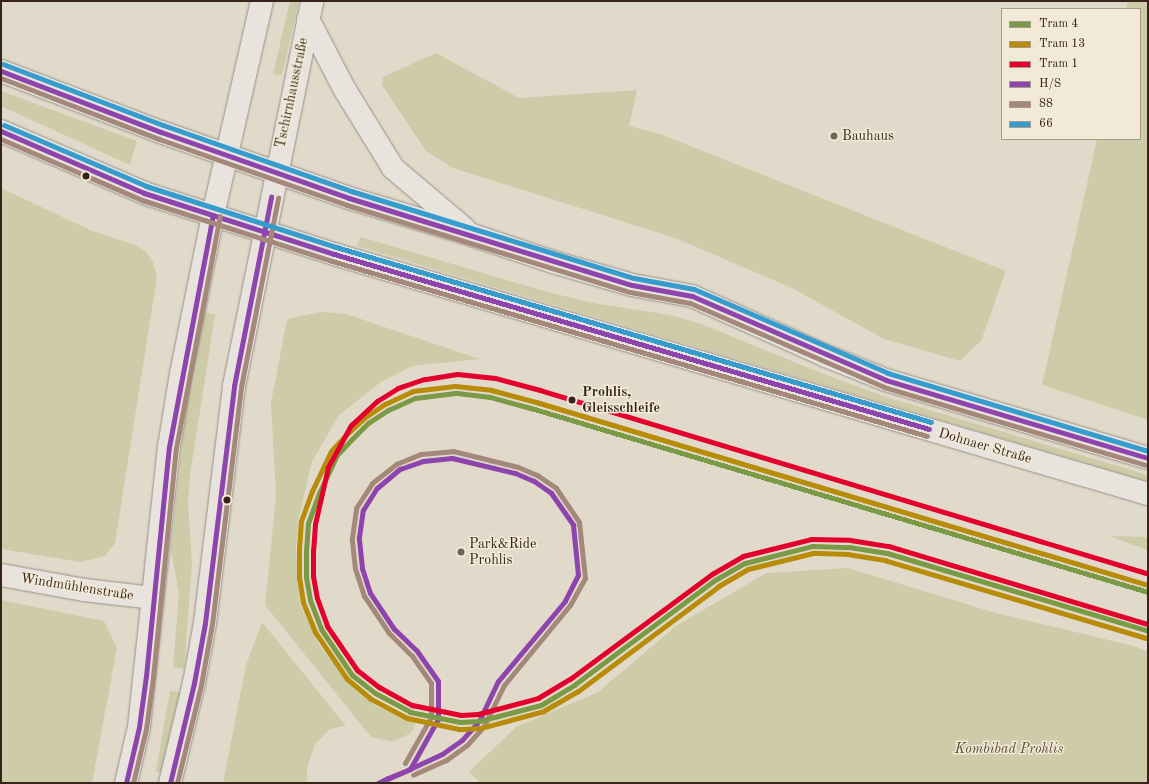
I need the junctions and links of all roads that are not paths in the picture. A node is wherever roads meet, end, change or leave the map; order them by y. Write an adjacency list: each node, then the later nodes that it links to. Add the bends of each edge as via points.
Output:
1 (262, 1): 5 (main road)
2 (310, 10): 6 (main road, Tschirnhausstraße); 9 (main road, via 345,90 393,168)
3 (1, 71): 5 (main road)
4 (1, 131): 7 (main road, Dohnaer Straße, via 144,193)
5 (226, 155): 6 (main road); 7 (main road)
6 (276, 172): 8 (main road, Tschirnhausstraße); 9 (main road, via 349,198)
7 (213, 215): 8 (main road, Dohnaer Straße); 13 (main road, via 169,447)
8 (264, 232): 11 (main road, Dohnaer Straße); 15 (main road, Tschirnhausstraße, via 234,386 205,623 194,683)
9 (472, 234): 10 (main road, via 632,285 692,296 886,380)
10 (1148, 458)
11 (1148, 494)
12 (1, 574): 13 (main road, Windmühlenstraße, via 84,590)
13 (153, 598): 14 (main road, via 139,727)
14 (126, 783)
15 (170, 783)

